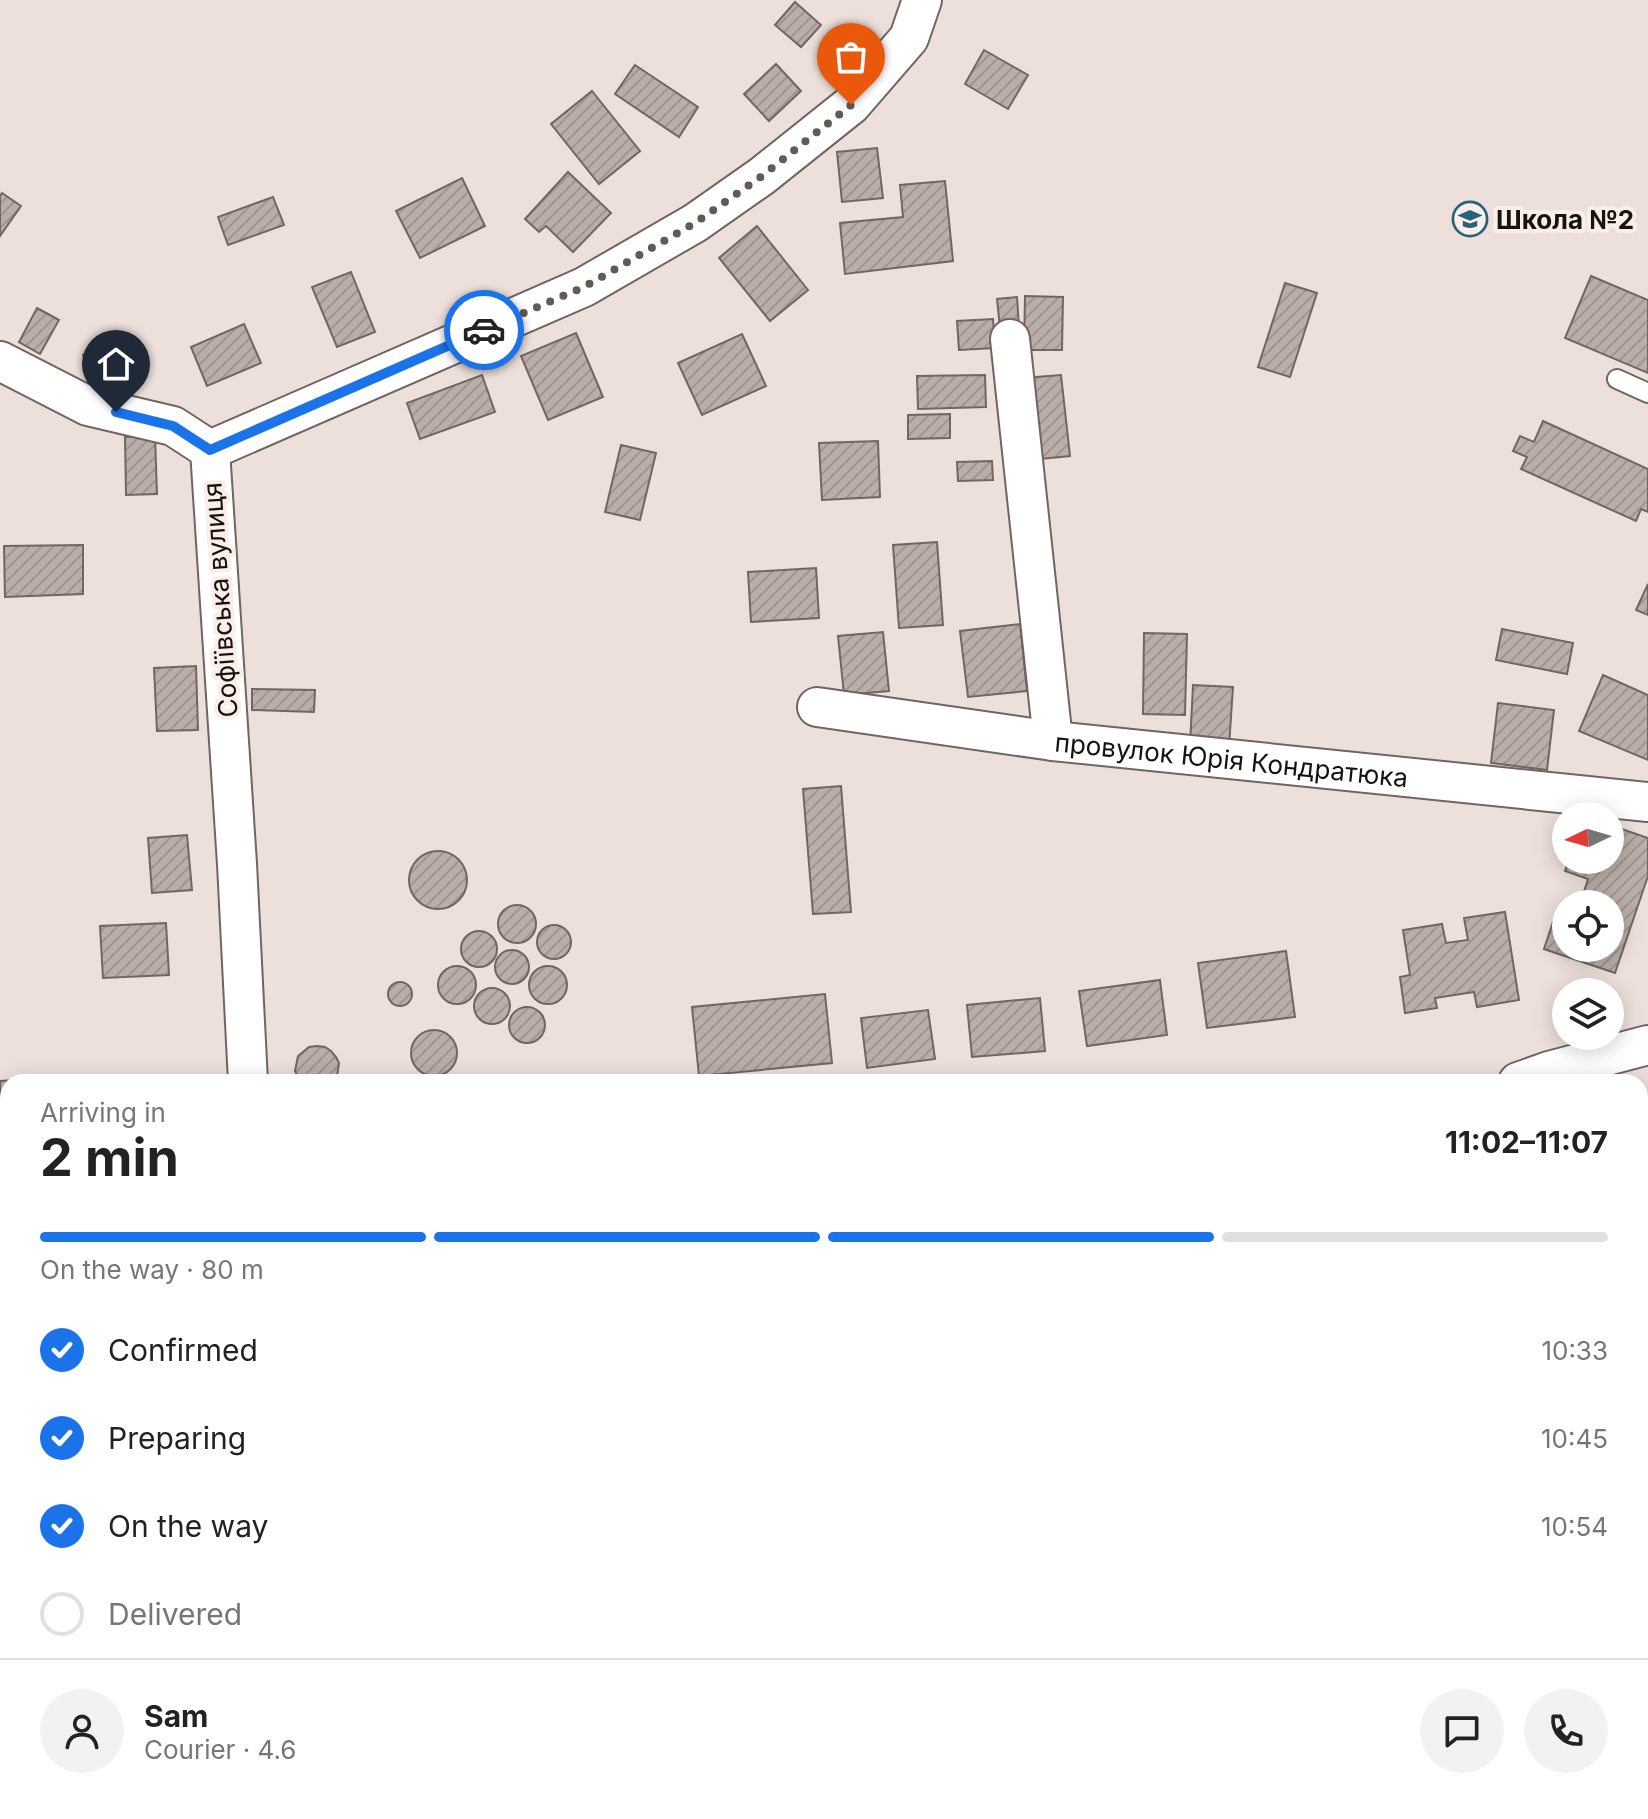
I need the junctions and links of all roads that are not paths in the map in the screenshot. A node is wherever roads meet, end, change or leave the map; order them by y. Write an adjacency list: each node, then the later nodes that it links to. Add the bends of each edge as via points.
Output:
1 (922, 0): 6 (street, Софіївська вулиця, via 909,38 851,105 695,223 584,287)
2 (1010, 339): 8 (street)
3 (0, 361): 6 (street, via 88,406 173,426)
4 (1617, 379): 5 (lane)
5 (1648, 393)
6 (210, 450): 11 (street, Софіївська вулиця)
7 (817, 707): 8 (street, провулок Юрія Кондратюка)
8 (1053, 741): 9 (street, провулок Юрія Кондратюка)
9 (1648, 802)
10 (1648, 1045): 12 (street)
11 (248, 1074)
12 (1541, 1074)

